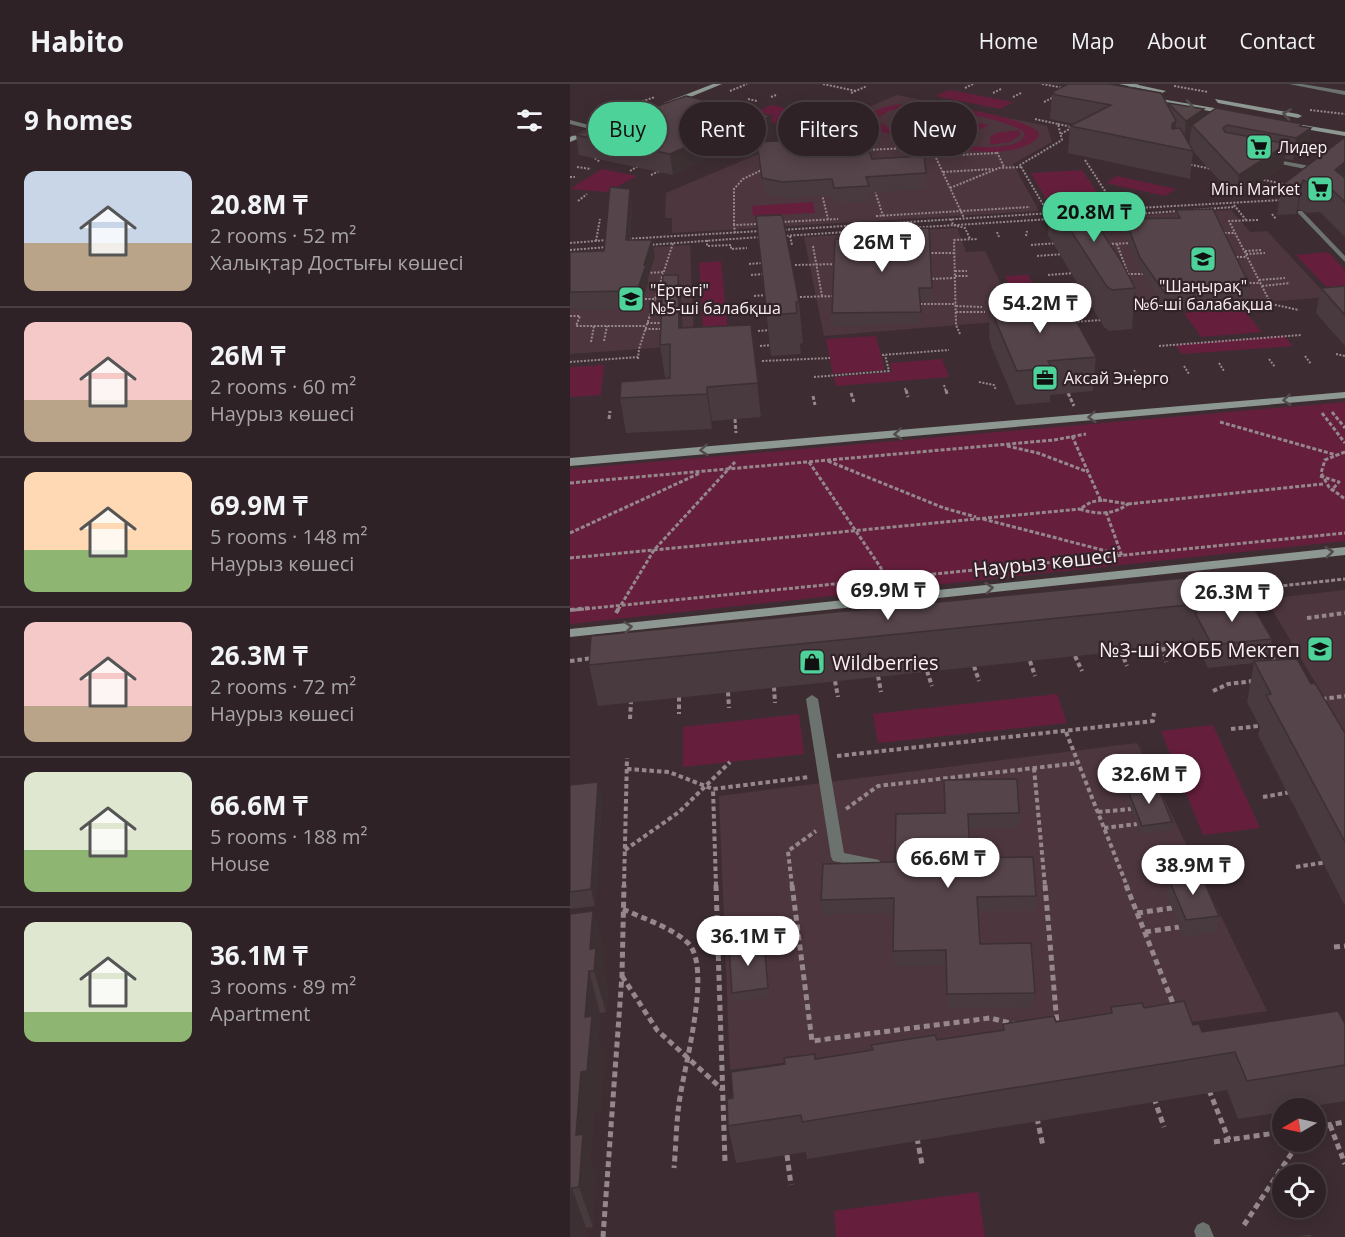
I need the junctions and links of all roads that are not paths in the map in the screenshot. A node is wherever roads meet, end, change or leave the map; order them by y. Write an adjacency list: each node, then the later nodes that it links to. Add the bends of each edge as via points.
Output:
1 (719, 84): 10 (street)
2 (1122, 84): 4 (street)
3 (1292, 84): 8 (lane)
4 (1134, 85): 6 (street); 7 (lane)
5 (1110, 92): 7 (street)
6 (1166, 92)
7 (1121, 93): 11 (street, one-way to 11)
8 (1345, 93)
9 (1199, 98): 13 (street, one-way to 9)
10 (667, 104)
11 (1231, 113): 12 (street); 14 (lane)
12 (1242, 115)
13 (1311, 118)
14 (1223, 119)
15 (1275, 121): 19 (street)
16 (573, 123): 17 (lane)
17 (588, 127)
18 (588, 133): 20 (street)
19 (1345, 134)
20 (570, 140)
21 (1258, 158): 22 (lane)
22 (1315, 169)
23 (1300, 212): 24 (lane)
24 (1345, 260)
25 (1345, 395): 26 (street, one-way to 26)
26 (570, 462)
27 (1345, 551): 28 (street, Наурыз көшесі, one-way to 27)
28 (570, 633)
29 (812, 699): 30 (lane, via 838,857)
30 (874, 864)

